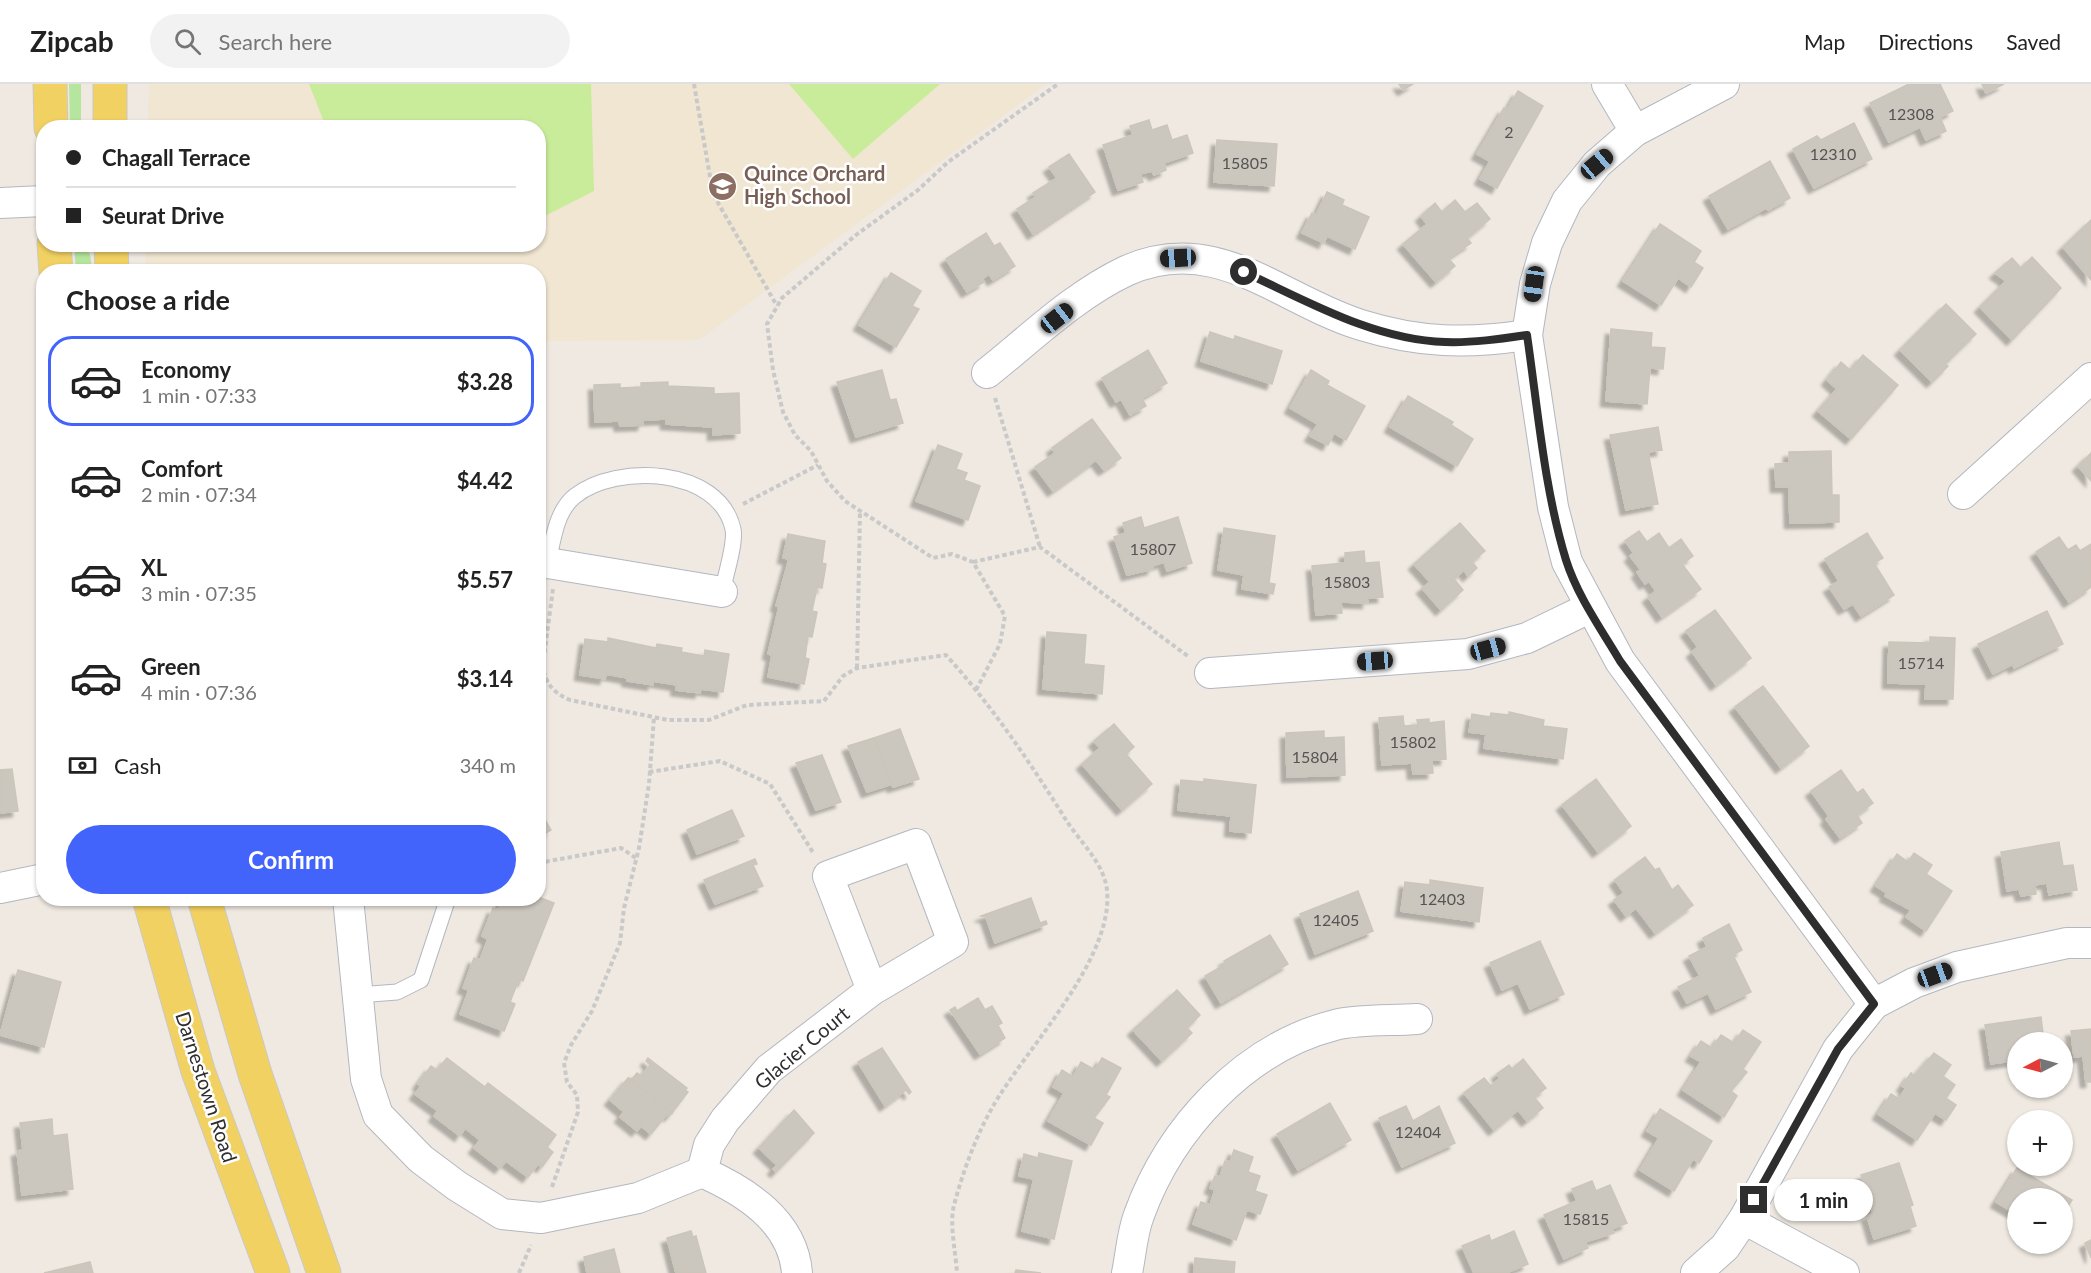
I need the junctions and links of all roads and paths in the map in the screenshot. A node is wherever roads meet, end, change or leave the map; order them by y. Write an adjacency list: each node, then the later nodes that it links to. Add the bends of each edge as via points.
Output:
1 (50, 84): 7 (main road)
2 (110, 84): 8 (main road)
3 (694, 84): 12 (path, via 713,194)
4 (1058, 84): 12 (path, via 948,162 799,283)
5 (1606, 84): 9 (street)
6 (1724, 84): 9 (street)
7 (51, 120)
8 (110, 120)
9 (1635, 131): 13 (street, via 1597,164 1567,201 1546,243 1534,284)
10 (36, 201): 11 (street)
11 (0, 203)
12 (777, 306): 16 (path, via 767,324 783,412)
13 (1527, 335): 14 (street, via 1487,341 1412,338 1359,324 1224,263 1193,257 1163,259 1127,271 1092,291); 24 (street, via 1553,507 1567,562)
14 (987, 373): 20 (path)
15 (2091, 378): 17 (street)
16 (818, 465): 18 (path, via 827,482); 19 (path)
17 (1964, 494)
18 (860, 511): 21 (path, via 933,558 951,554); 26 (path)
19 (726, 512): 22 (lane, via 705,489 672,478 653,476 602,483 574,496 556,523); 23 (lane, via 733,531)
20 (1040, 547): 21 (path); 27 (path)
21 (973, 562): 29 (path, via 1005,616 1000,644)
22 (548, 564): 23 (street); 25 (path)
23 (722, 592)
24 (1589, 608): 27 (street, via 1527,638 1468,654); 43 (street, via 1620,661)
25 (546, 620)
26 (857, 668)
27 (1210, 674)
28 (546, 678): 30 (path, via 557,695 570,700 654,717)
29 (976, 690)
30 (649, 772): 31 (path); 33 (path, via 720,761 770,784)
31 (636, 858): 32 (path, via 621,848); 46 (path, via 620,943 592,1011 564,1063 567,1082 577,1095 578,1112)
32 (546, 862)
33 (828, 876): 41 (street); 41 (street, Glacier Court, via 916,844 953,942)
34 (36, 881): 35 (street)
35 (0, 888)
36 (151, 906): 48 (main road, Darnestown Road, via 198,1071)
37 (206, 906): 49 (main road, via 255,1074)
38 (349, 906): 42 (street)
39 (445, 906): 42 (lane, via 421,980 397,992)
40 (2091, 944): 43 (street, via 2067,943 1956,967)
41 (872, 990): 45 (street, Glacier Court, via 769,1070 725,1120 710,1145)
42 (358, 995): 46 (street, via 366,1079 378,1115 421,1159 457,1186 502,1214)
43 (1874, 1004): 47 (street, via 1838,1049)
44 (1417, 1019): 51 (street, via 1336,1025 1274,1049 1209,1100 1158,1171 1138,1216)
45 (702, 1172): 46 (street, via 638,1198); 50 (street, via 748,1195 779,1225 796,1260)
46 (541, 1218)
47 (1744, 1219): 52 (street, via 1725,1247); 53 (street)
48 (273, 1273)
49 (324, 1273)
50 (797, 1273)
51 (1127, 1273)
52 (1696, 1273)
53 (1845, 1273)

